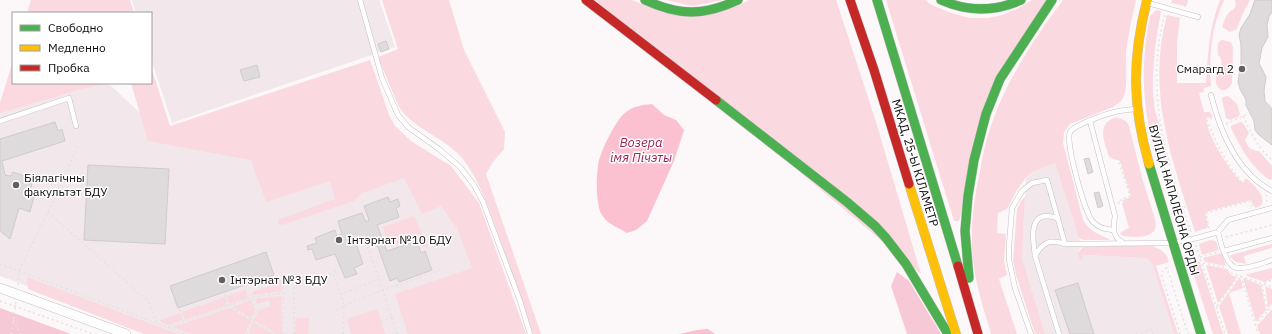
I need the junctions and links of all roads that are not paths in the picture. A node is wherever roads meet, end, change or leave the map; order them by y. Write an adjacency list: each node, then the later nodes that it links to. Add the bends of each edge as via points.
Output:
1 (360, 0): 32 (lane, via 382,78 398,115 408,127 460,166 474,185 483,202)
2 (586, 0): 33 (main road, via 875,226 897,251)
3 (645, 0): 4 (main road, via 681,12 694,12 711,11)
4 (738, 0)
5 (850, 0): 34 (main road, МКАД, 25-Ы КІЛАМЕТР)
6 (877, 0): 30 (main road, МКАД, 25-Ы КІЛАМЕТР)
7 (941, 0): 8 (main road, via 967,9 980,10 996,9)
8 (1021, 0)
9 (1052, 0): 30 (main road, via 1000,79 978,142 969,189 965,231)
10 (1146, 1): 11 (lane); 13 (main road, ВУЛІЦА НАПАЛЕОНА ОРДЫ, via 1136,56)
11 (1198, 17)
12 (1211, 95): 17 (lane, via 1220,126 1237,159)
13 (1137, 109): 15 (lane, via 1116,112); 23 (main road, ВУЛІЦА НАПАЛЕОНА ОРДЫ, via 1148,164)
14 (0, 121): 16 (lane, via 69,98)
15 (1090, 121): 20 (lane, via 1115,216); 20 (lane, via 1070,132 1070,147 1090,217 1102,228)
16 (76, 126)
17 (1272, 192)
18 (1272, 208): 21 (lane, via 1228,220)
19 (1058, 218): 25 (lane); 27 (lane, via 1044,216 1035,223); 36 (lane, via 1047,180 1032,183 1022,191 1012,208 1009,260 1015,288)
20 (1113, 230): 24 (lane)
21 (1218, 232): 23 (lane); 26 (lane)
22 (1272, 238): 26 (lane)
23 (1172, 242): 24 (lane); 38 (main road, ВУЛІЦА НАПАЛЕОНА ОРДЫ)
24 (1124, 243): 25 (lane)
25 (1065, 244): 27 (lane, via 1046,243)
26 (1223, 251): 28 (lane, via 1230,265 1238,268)
27 (1035, 256): 37 (lane)
28 (1272, 260)
29 (0, 288): 31 (street)
30 (971, 310): 35 (main road, МКАД, 25-Ы КІЛАМЕТР)
31 (126, 334)
32 (530, 334)
33 (948, 334)
34 (956, 334)
35 (978, 334)
36 (1031, 334)
37 (1059, 334)
38 (1201, 334)

